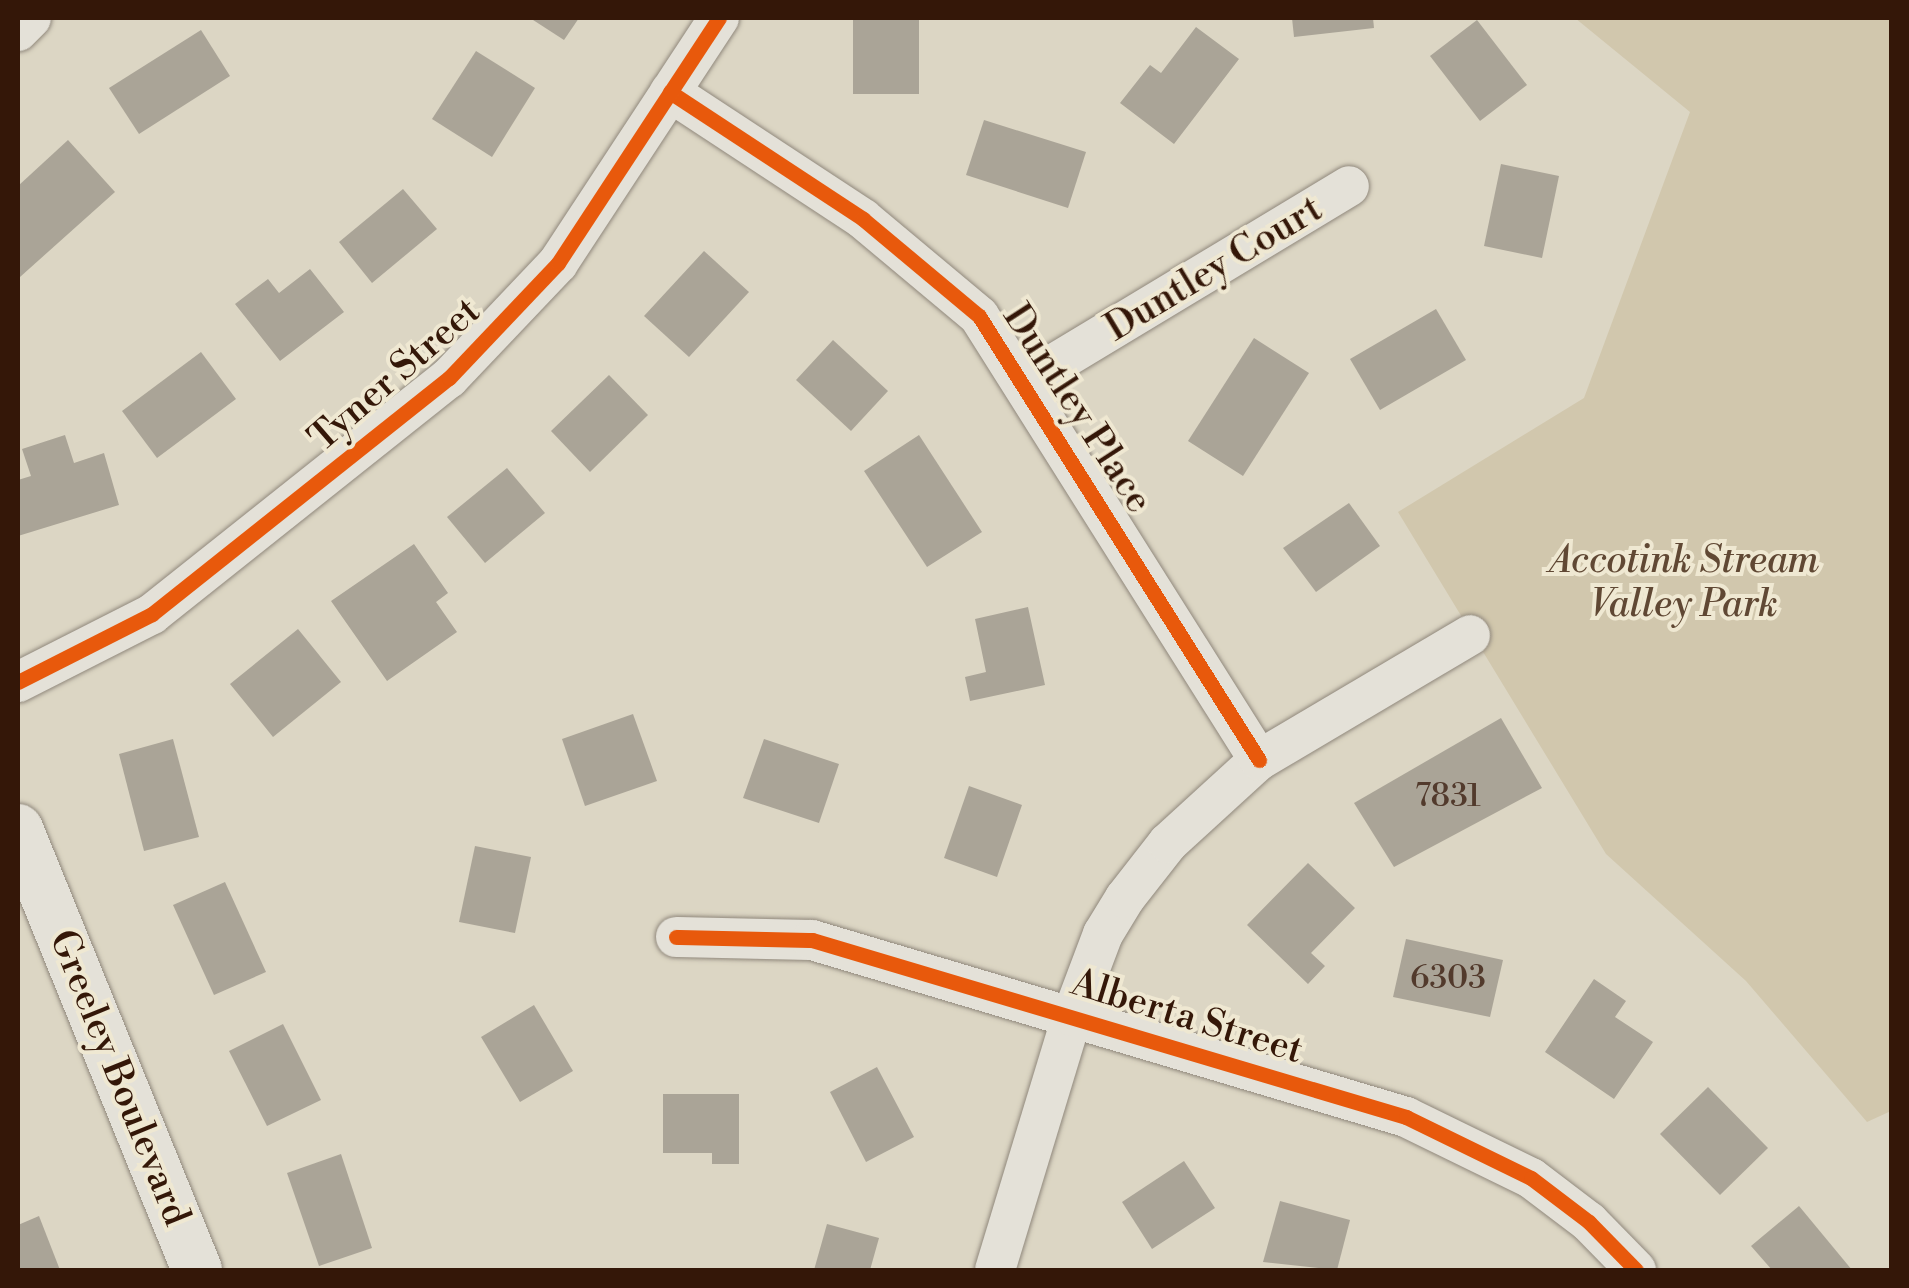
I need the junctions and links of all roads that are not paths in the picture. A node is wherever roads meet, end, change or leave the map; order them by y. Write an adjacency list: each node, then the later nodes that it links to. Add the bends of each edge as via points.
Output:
1 (31, 18): 3 (street)
2 (719, 18): 4 (street, Tyner Street)
3 (18, 31)
4 (670, 92): 6 (street, Duntley Place, via 917,258 979,316); 8 (street, Tyner Street, via 558,263 449,378 152,614)
5 (1350, 186): 6 (street, Duntley Court)
6 (1026, 382): 9 (street, Duntley Place)
7 (1470, 635): 9 (street)
8 (18, 682)
9 (1259, 760): 12 (street, via 1178,833 1124,898)
10 (18, 830): 13 (street, Greeley Boulevard)
11 (676, 936): 12 (street, Alberta Street, via 812,940)
12 (1072, 1016): 14 (street); 15 (street, Alberta Street, via 1406,1117 1473,1146 1558,1197)
13 (197, 1270)
14 (995, 1270)
15 (1636, 1270)

